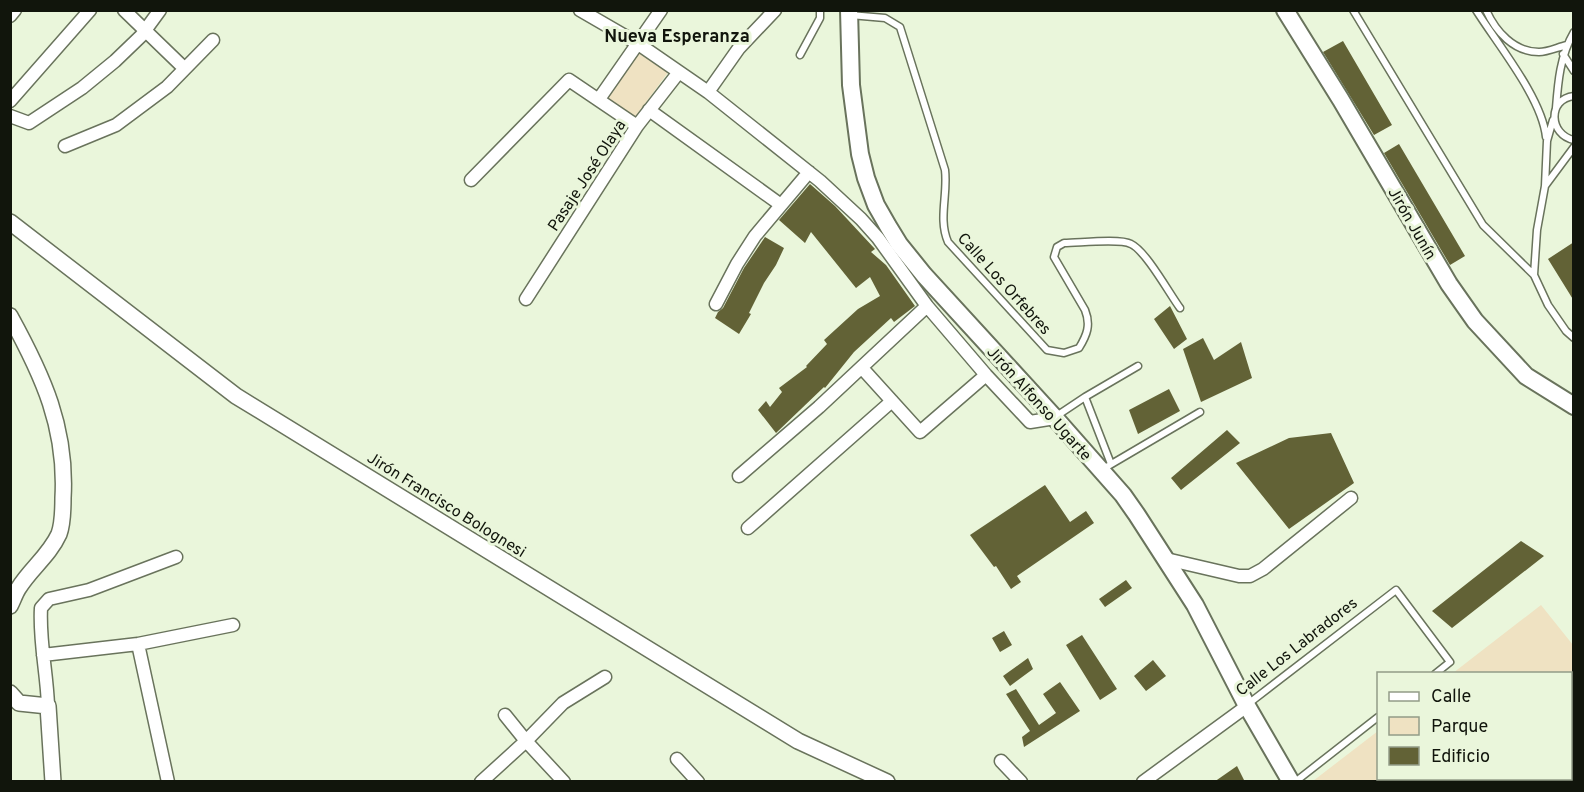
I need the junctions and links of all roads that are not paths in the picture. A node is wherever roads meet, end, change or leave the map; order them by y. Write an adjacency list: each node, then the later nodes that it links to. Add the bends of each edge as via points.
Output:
1 (15, 10): 14 (street)
2 (90, 10): 28 (street)
3 (124, 10): 15 (street)
4 (160, 10): 15 (street)
5 (580, 10): 18 (street)
6 (661, 10): 18 (street)
7 (775, 10): 25 (street, via 739,48)
8 (820, 10): 21 (lane, via 820,18)
9 (1285, 10): 56 (main road, Jirón Junín, via 1475,321 1526,376)
10 (1353, 10): 43 (lane, via 1483,225)
11 (1476, 10): 35 (lane, via 1536,102 1545,121)
12 (1486, 10): 19 (lane, via 1504,37 1521,50 1541,52)
13 (849, 13): 44 (main road, Jirón Alfonso Ugarte, via 851,85 866,178 876,205); 48 (lane, Calle Los Orfebres, via 885,18 900,27 945,170 943,231 948,242 1047,350 1064,353 1079,348 1088,333 1085,310 1054,257 1057,247 1064,243 1130,243 1142,252)
14 (10, 16)
15 (146, 29): 22 (street); 31 (street, via 115,62 29,123)
16 (1574, 32): 19 (lane)
17 (213, 40): 22 (street)
18 (637, 43): 24 (street); 27 (street)
19 (1567, 45): 20 (lane)
20 (1563, 54): 23 (lane); 29 (lane)
21 (800, 55)
22 (184, 68): 36 (street, via 167,87 116,124)
23 (1574, 70)
24 (679, 72): 25 (street); 30 (street, Pasaje José Olaya)
25 (708, 92): 38 (street)
26 (1574, 96): 29 (lane, via 1561,101)
27 (598, 99): 33 (street); 39 (street, via 569,80)
28 (10, 100)
29 (1556, 108): 32 (lane)
30 (649, 110): 33 (street, Pasaje José Olaya); 41 (street)
31 (10, 116)
32 (1553, 120): 34 (lane, via 1562,136); 35 (lane)
33 (637, 126): 45 (street, Pasaje José Olaya)
34 (1574, 140)
35 (1547, 141): 40 (lane)
36 (65, 146)
37 (1574, 147): 40 (lane)
38 (809, 172): 41 (street); 44 (street, via 861,219)
39 (471, 180)
40 (1545, 186): 43 (lane)
41 (781, 205): 46 (street, via 755,236)
42 (10, 222): 84 (street, Jirón Francisco Bolognesi, via 236,396 798,741)
43 (1534, 275): 50 (lane, via 1548,305)
44 (918, 281): 47 (street); 58 (main road, Jirón Alfonso Ugarte)
45 (526, 299)
46 (716, 304)
47 (927, 306): 52 (street); 53 (street)
48 (1180, 308)
49 (10, 316): 65 (street, via 43,381 59,428 64,482 60,532)
50 (1574, 338)
51 (1138, 366): 54 (lane)
52 (862, 368): 55 (street); 60 (street)
53 (986, 375): 55 (street, via 920,432); 58 (street, via 1030,422)
54 (1085, 397): 58 (lane); 59 (lane)
55 (892, 401): 62 (street)
56 (1574, 406)
57 (1200, 412): 59 (lane)
58 (1055, 418): 59 (main road, Jirón Alfonso Ugarte)
59 (1106, 468): 64 (main road, Jirón Alfonso Ugarte)
60 (739, 476)
61 (1351, 498): 64 (street, via 1250,576)
62 (748, 528)
63 (176, 557): 68 (street, via 89,590 49,599 41,608)
64 (1166, 559): 73 (main road, Jirón Alfonso Ugarte, via 1195,605)
65 (10, 606)
66 (233, 625): 67 (street)
67 (138, 644): 68 (street); 80 (street)
68 (43, 655): 72 (street)
69 (1437, 672): 73 (lane, Calle Los Labradores, via 1450,662 1396,590)
70 (605, 677): 76 (street, via 563,703)
71 (13, 701): 72 (street)
72 (48, 706): 79 (street)
73 (1247, 706): 86 (street, Calle Los Labradores); 87 (main road, Jirón Alfonso Ugarte)
74 (505, 715): 76 (street)
75 (1377, 718): 88 (lane)
76 (526, 741): 81 (street); 82 (street)
77 (677, 759): 83 (street)
78 (1000, 760): 85 (street)
79 (52, 782)
80 (168, 782)
81 (481, 782)
82 (564, 782)
83 (698, 782)
84 (887, 782)
85 (1021, 782)
86 (1143, 782)
87 (1291, 782)
88 (1295, 782)

